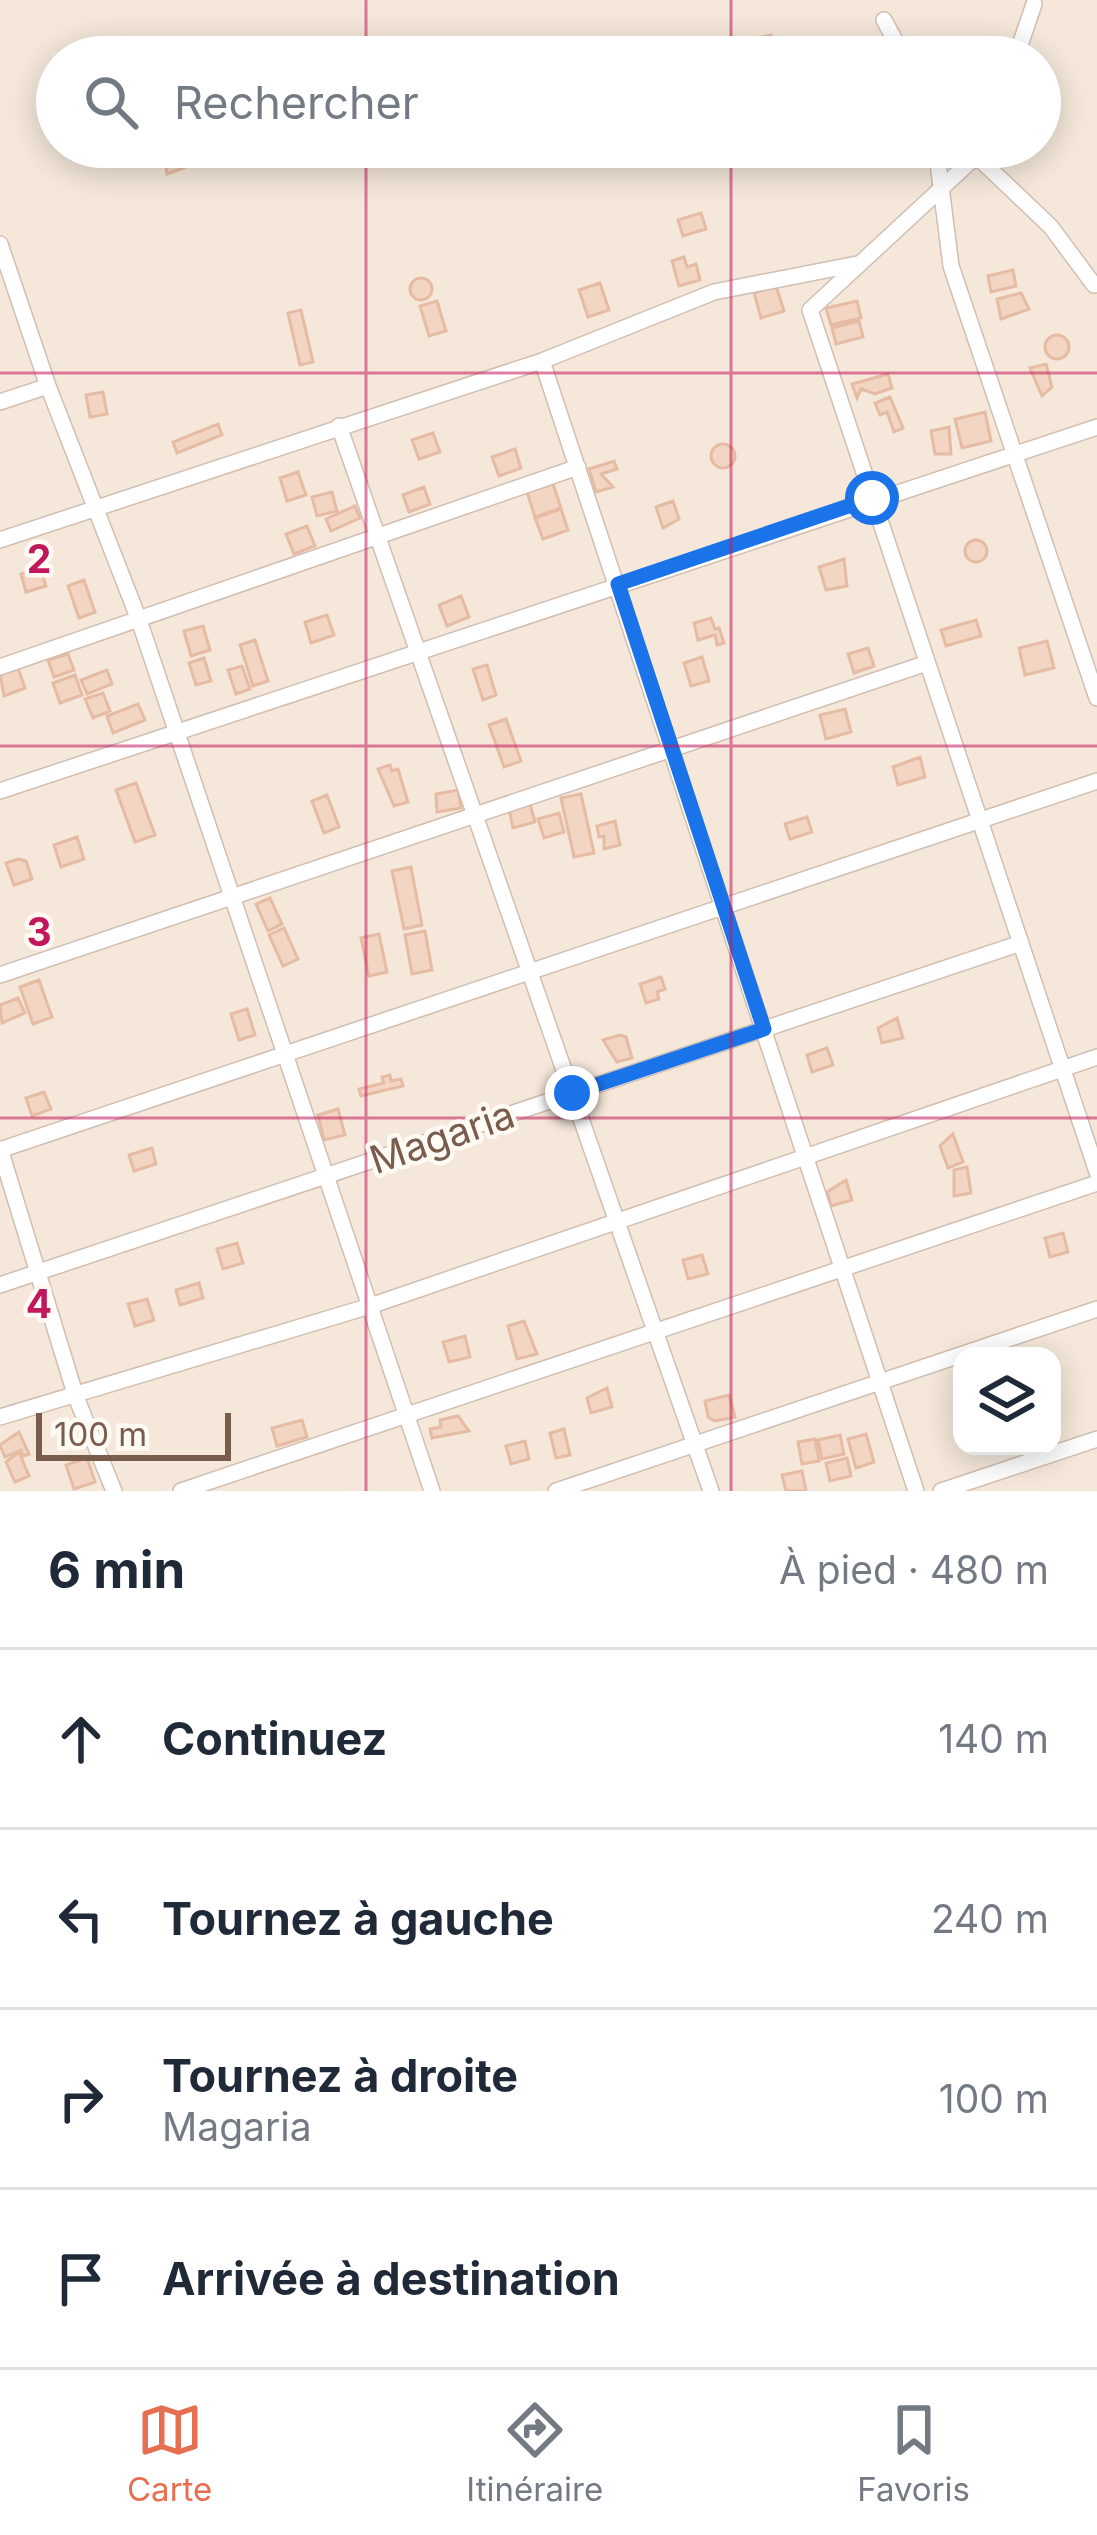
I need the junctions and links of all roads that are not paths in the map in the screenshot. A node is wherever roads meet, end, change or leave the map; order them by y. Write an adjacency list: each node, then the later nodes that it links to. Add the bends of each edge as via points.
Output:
1 (1034, 4): 4 (street)
2 (884, 20): 3 (street)
3 (893, 36)
4 (1023, 36)
5 (938, 168): 8 (street)
6 (961, 168): 8 (street)
7 (995, 168): 11 (street)
8 (941, 190): 10 (street); 17 (street, via 950,266)
9 (0, 244): 13 (street)
10 (860, 264): 12 (street, via 714,292); 19 (street, via 811,310)
11 (1094, 285)
12 (542, 362): 15 (street); 18 (street)
13 (48, 386): 14 (street); 20 (street)
14 (0, 402)
15 (339, 426): 20 (street); 21 (street)
16 (1097, 427): 17 (street)
17 (1013, 452): 19 (street); 28 (street)
18 (578, 467): 21 (street); 23 (street)
19 (872, 498): 23 (street); 26 (street)
20 (95, 509): 22 (street); 24 (street)
21 (378, 537): 24 (street); 25 (street)
22 (0, 540)
23 (618, 584): 25 (street); 30 (street)
24 (140, 620): 27 (street); 29 (street)
25 (418, 651): 29 (street); 33 (street)
26 (927, 663): 30 (street); 34 (street)
27 (0, 667)
28 (1097, 698)
29 (177, 732): 32 (street); 35 (street)
30 (672, 749): 33 (street); 36 (street)
31 (1097, 782): 34 (street)
32 (0, 791)
33 (475, 815): 35 (street); 38 (street)
34 (980, 821): 36 (street); 37 (street)
35 (232, 897): 39 (street); 41 (street)
36 (724, 907): 38 (street); 40 (street)
37 (1021, 943): 40 (street, Magaria); 43 (street)
38 (530, 972): 41 (street); 44 (street)
39 (0, 975)
40 (764, 1029): 44 (street, Magaria); 46 (street)
41 (285, 1054): 45 (street); 48 (street)
42 (1097, 1057): 43 (street)
43 (1063, 1069): 46 (street); 47 (street)
44 (572, 1093): 48 (street, Magaria); 50 (street)
45 (0, 1150): 52 (street)
46 (806, 1157): 50 (street); 51 (street)
47 (1097, 1172)
48 (326, 1176): 52 (street, Magaria); 54 (street)
49 (1097, 1184): 51 (street)
50 (617, 1222): 54 (street); 56 (street)
51 (843, 1269): 56 (street); 57 (street)
52 (41, 1271): 53 (street, Magaria); 58 (street)
53 (0, 1285)
54 (370, 1306): 58 (street); 59 (street)
55 (1097, 1309): 57 (street)
56 (655, 1332): 59 (street); 62 (street)
57 (880, 1382): 62 (street); 68 (street)
58 (76, 1397): 60 (street); 63 (street)
59 (406, 1415): 64 (street); 65 (street)
60 (0, 1417)
61 (1097, 1438): 69 (street)
62 (695, 1444): 66 (street); 67 (street)
63 (114, 1491)
64 (181, 1491)
65 (432, 1491)
66 (556, 1491)
67 (711, 1491)
68 (916, 1491)
69 (941, 1491)

